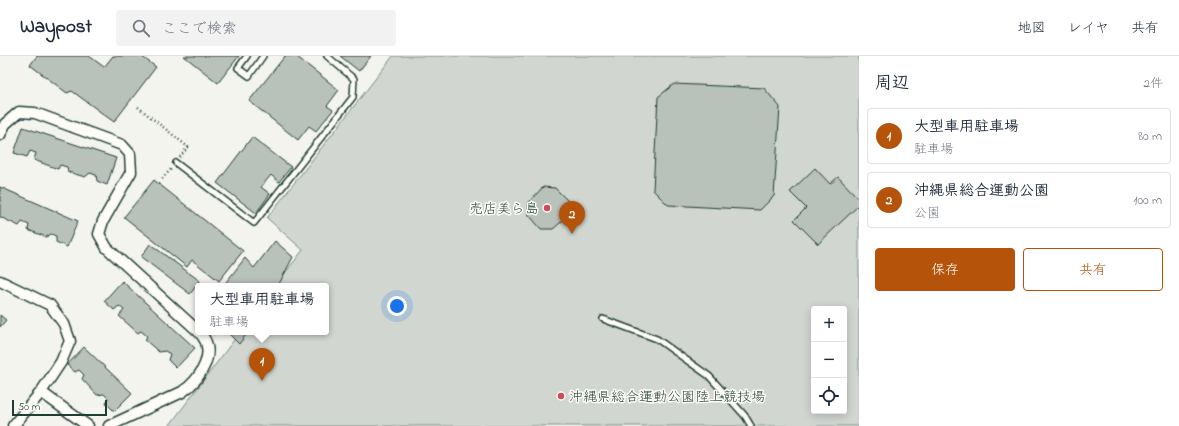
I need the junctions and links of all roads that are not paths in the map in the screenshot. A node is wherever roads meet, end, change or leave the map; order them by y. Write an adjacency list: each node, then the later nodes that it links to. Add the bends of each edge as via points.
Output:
1 (247, 56): 2 (lane, via 238,68 249,76)
2 (263, 56)
3 (327, 56): 5 (lane, via 354,79 353,97 254,223)
4 (0, 135): 8 (street, via 5,124 19,112 35,113 122,146 130,154 131,172 98,234 106,248)
5 (176, 163)
6 (0, 281): 10 (street, via 50,305 64,324 70,341 61,362)
7 (603, 319): 14 (lane, via 657,339 709,376)
8 (195, 327)
9 (201, 335): 13 (street, via 208,350 206,365 191,386)
10 (41, 392): 11 (street); 12 (street)
11 (13, 426)
12 (88, 426)
13 (109, 426)
14 (751, 426)

